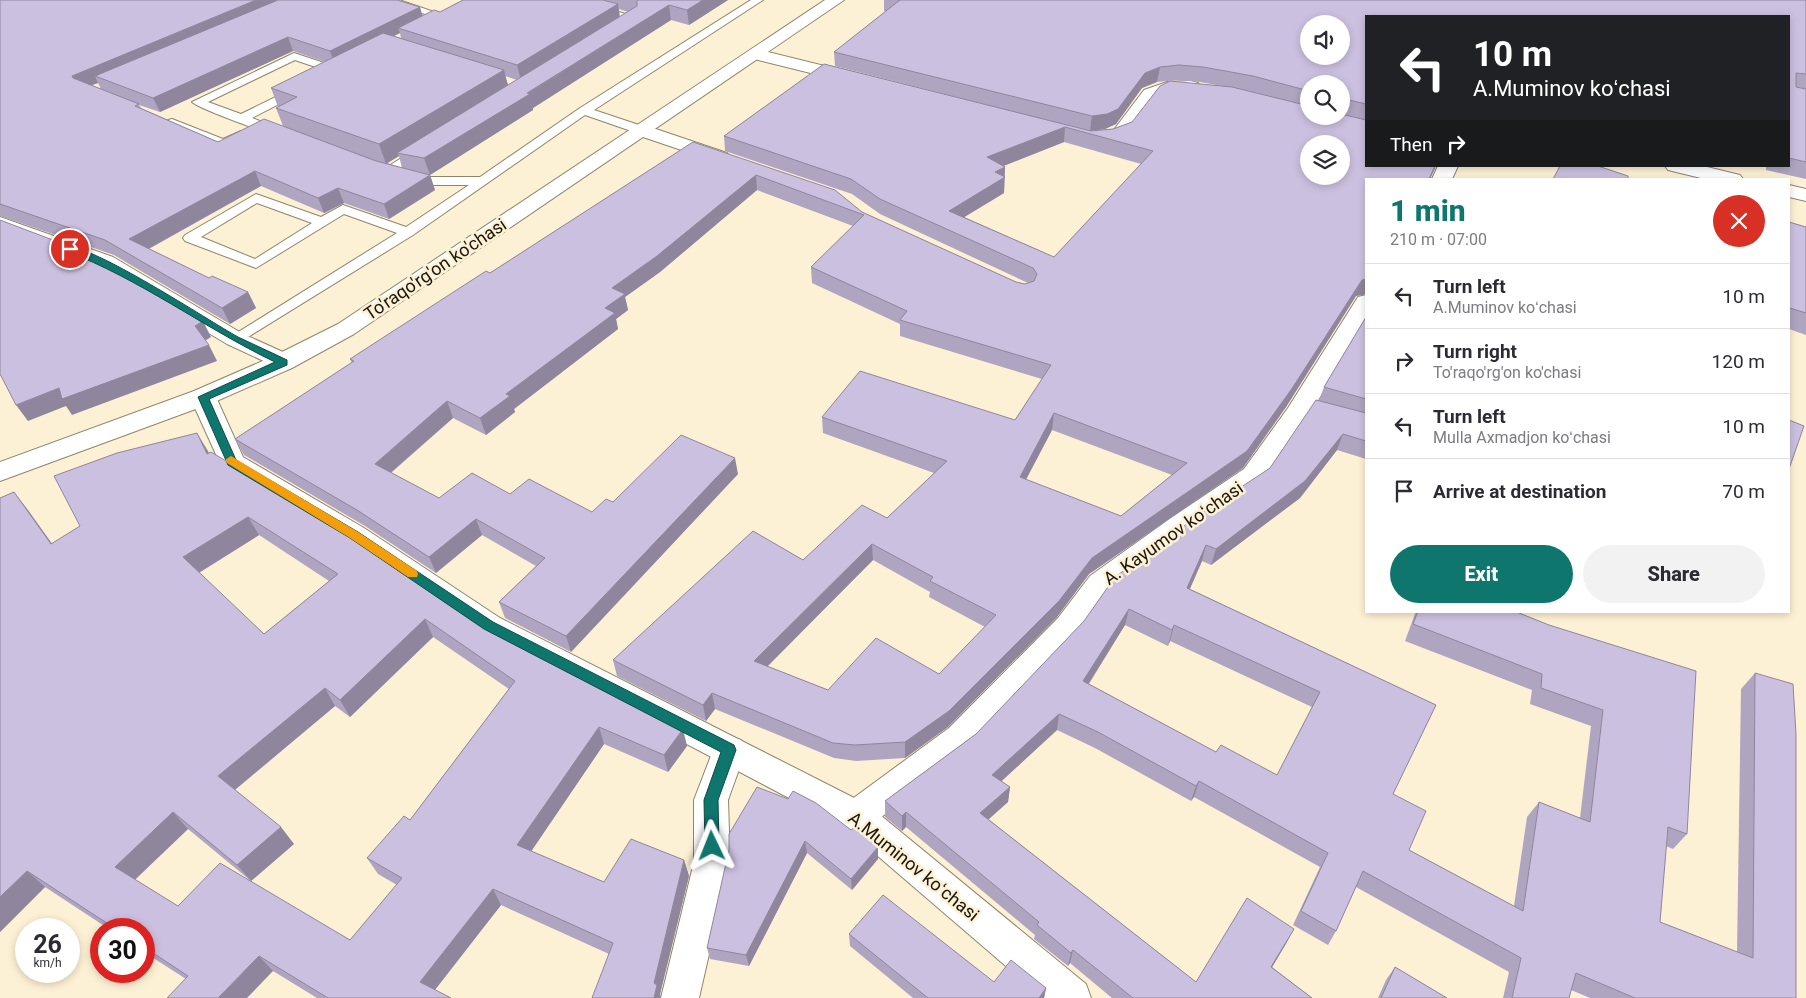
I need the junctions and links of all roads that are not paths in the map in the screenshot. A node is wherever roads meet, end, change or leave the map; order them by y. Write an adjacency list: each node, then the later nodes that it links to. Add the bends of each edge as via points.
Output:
1 (388, 0): 7 (lane, via 449,15)
2 (567, 0): 6 (lane)
3 (622, 0): 6 (lane)
4 (758, 0): 14 (lane)
5 (836, 0): 9 (street, To'raqo'rg'on ko'chasi)
6 (606, 10): 8 (lane, via 634,18)
7 (428, 25)
8 (610, 32)
9 (756, 54): 12 (street); 18 (street, To'raqo'rg'on ko'chasi)
10 (354, 62): 11 (lane)
11 (336, 71): 16 (lane); 16 (lane, via 294,56 198,102)
12 (870, 83)
13 (1206, 91): 20 (street, via 1188,86 1167,88 1151,94 1120,135 1109,140)
14 (584, 111): 18 (lane); 25 (lane)
15 (160, 118): 17 (lane, via 223,143)
16 (241, 119): 17 (lane)
17 (259, 126): 19 (lane)
18 (641, 130): 22 (street); 33 (street, To'raqo'rg'on ko'chasi, via 346,329)
19 (286, 135)
20 (1080, 137)
21 (429, 145): 25 (lane, via 382,169 430,181)
22 (743, 165)
23 (1679, 167): 24 (street)
24 (1728, 178)
25 (484, 181): 30 (lane)
26 (1790, 191): 27 (street)
27 (1806, 195)
28 (322, 222): 28 (lane, via 256,264 190,238 256,198); 30 (lane, via 343,209)
29 (0, 223): 32 (street, via 104,262)
30 (408, 232): 32 (lane)
31 (1365, 304): 37 (street, A. Kayumov koʻchasi, via 1311,409 1254,476 1100,584 1070,627 961,738)
32 (235, 339): 33 (street)
33 (283, 362): 34 (street, To'raqo'rg'on ko'chasi)
34 (203, 397): 35 (street, To'raqo'rg'on ko'chasi); 36 (street, A.Muminov koʻchasi, via 232,463 354,535 489,626)
35 (0, 472)
36 (729, 750): 37 (street, A.Muminov koʻchasi); 38 (street, via 711,800 712,862)
37 (856, 816): 39 (street, A.Muminov koʻchasi)
38 (680, 998)
39 (1072, 998)

